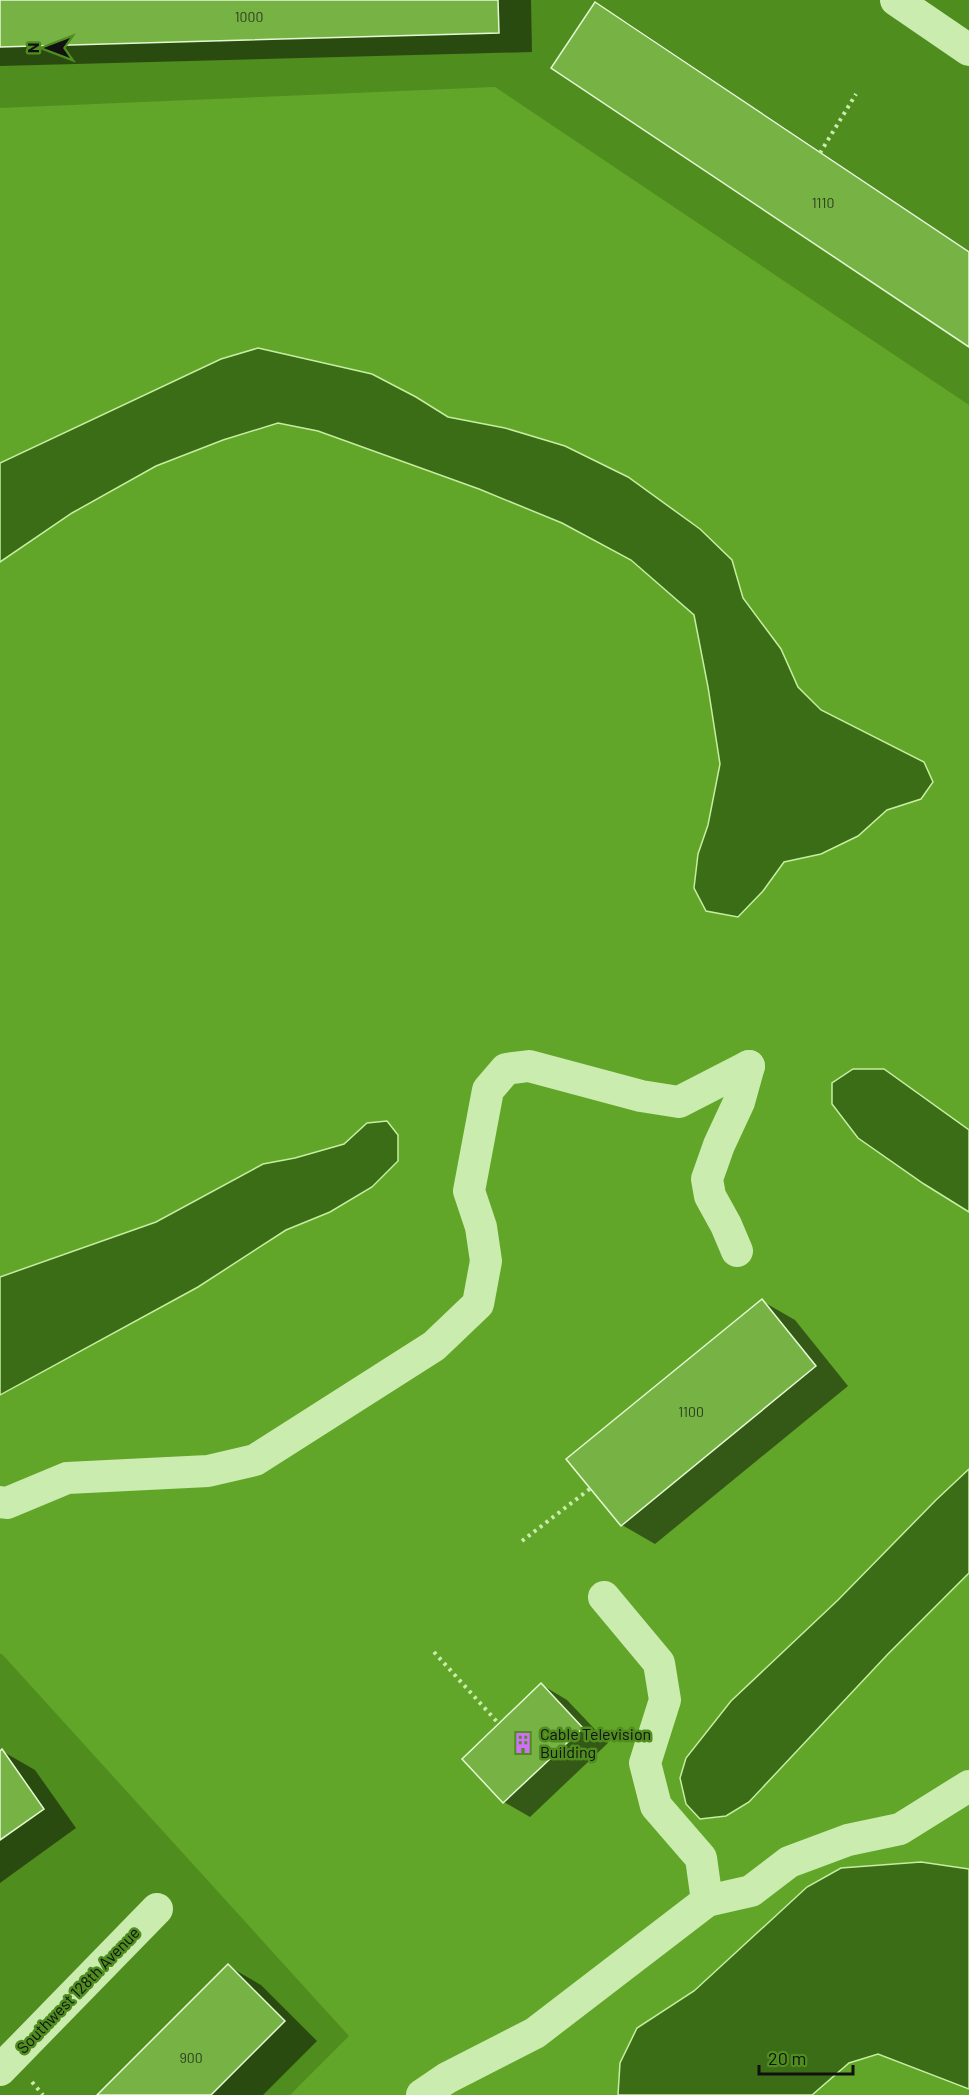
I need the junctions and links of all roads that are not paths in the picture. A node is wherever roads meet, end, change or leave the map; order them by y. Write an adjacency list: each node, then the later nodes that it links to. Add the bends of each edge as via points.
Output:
1 (896, 0): 2 (street)
2 (969, 50)
3 (737, 1251): 4 (street, via 710,1196 707,1179 739,1102 749,1066 679,1102 641,1096 529,1066 506,1069 488,1090 470,1191 486,1261 478,1304 435,1346 255,1460 208,1471 67,1479 7,1503)
4 (0, 1502)
5 (604, 1597): 7 (street, via 659,1663 665,1700 645,1763 656,1806 701,1858)
6 (969, 1786): 7 (street, via 900,1829 848,1840 789,1862 751,1891)
7 (707, 1901): 10 (street, via 535,2033)
8 (157, 1909): 9 (street, Southwest 128th Avenue)
9 (0, 2070)
10 (422, 2095)

